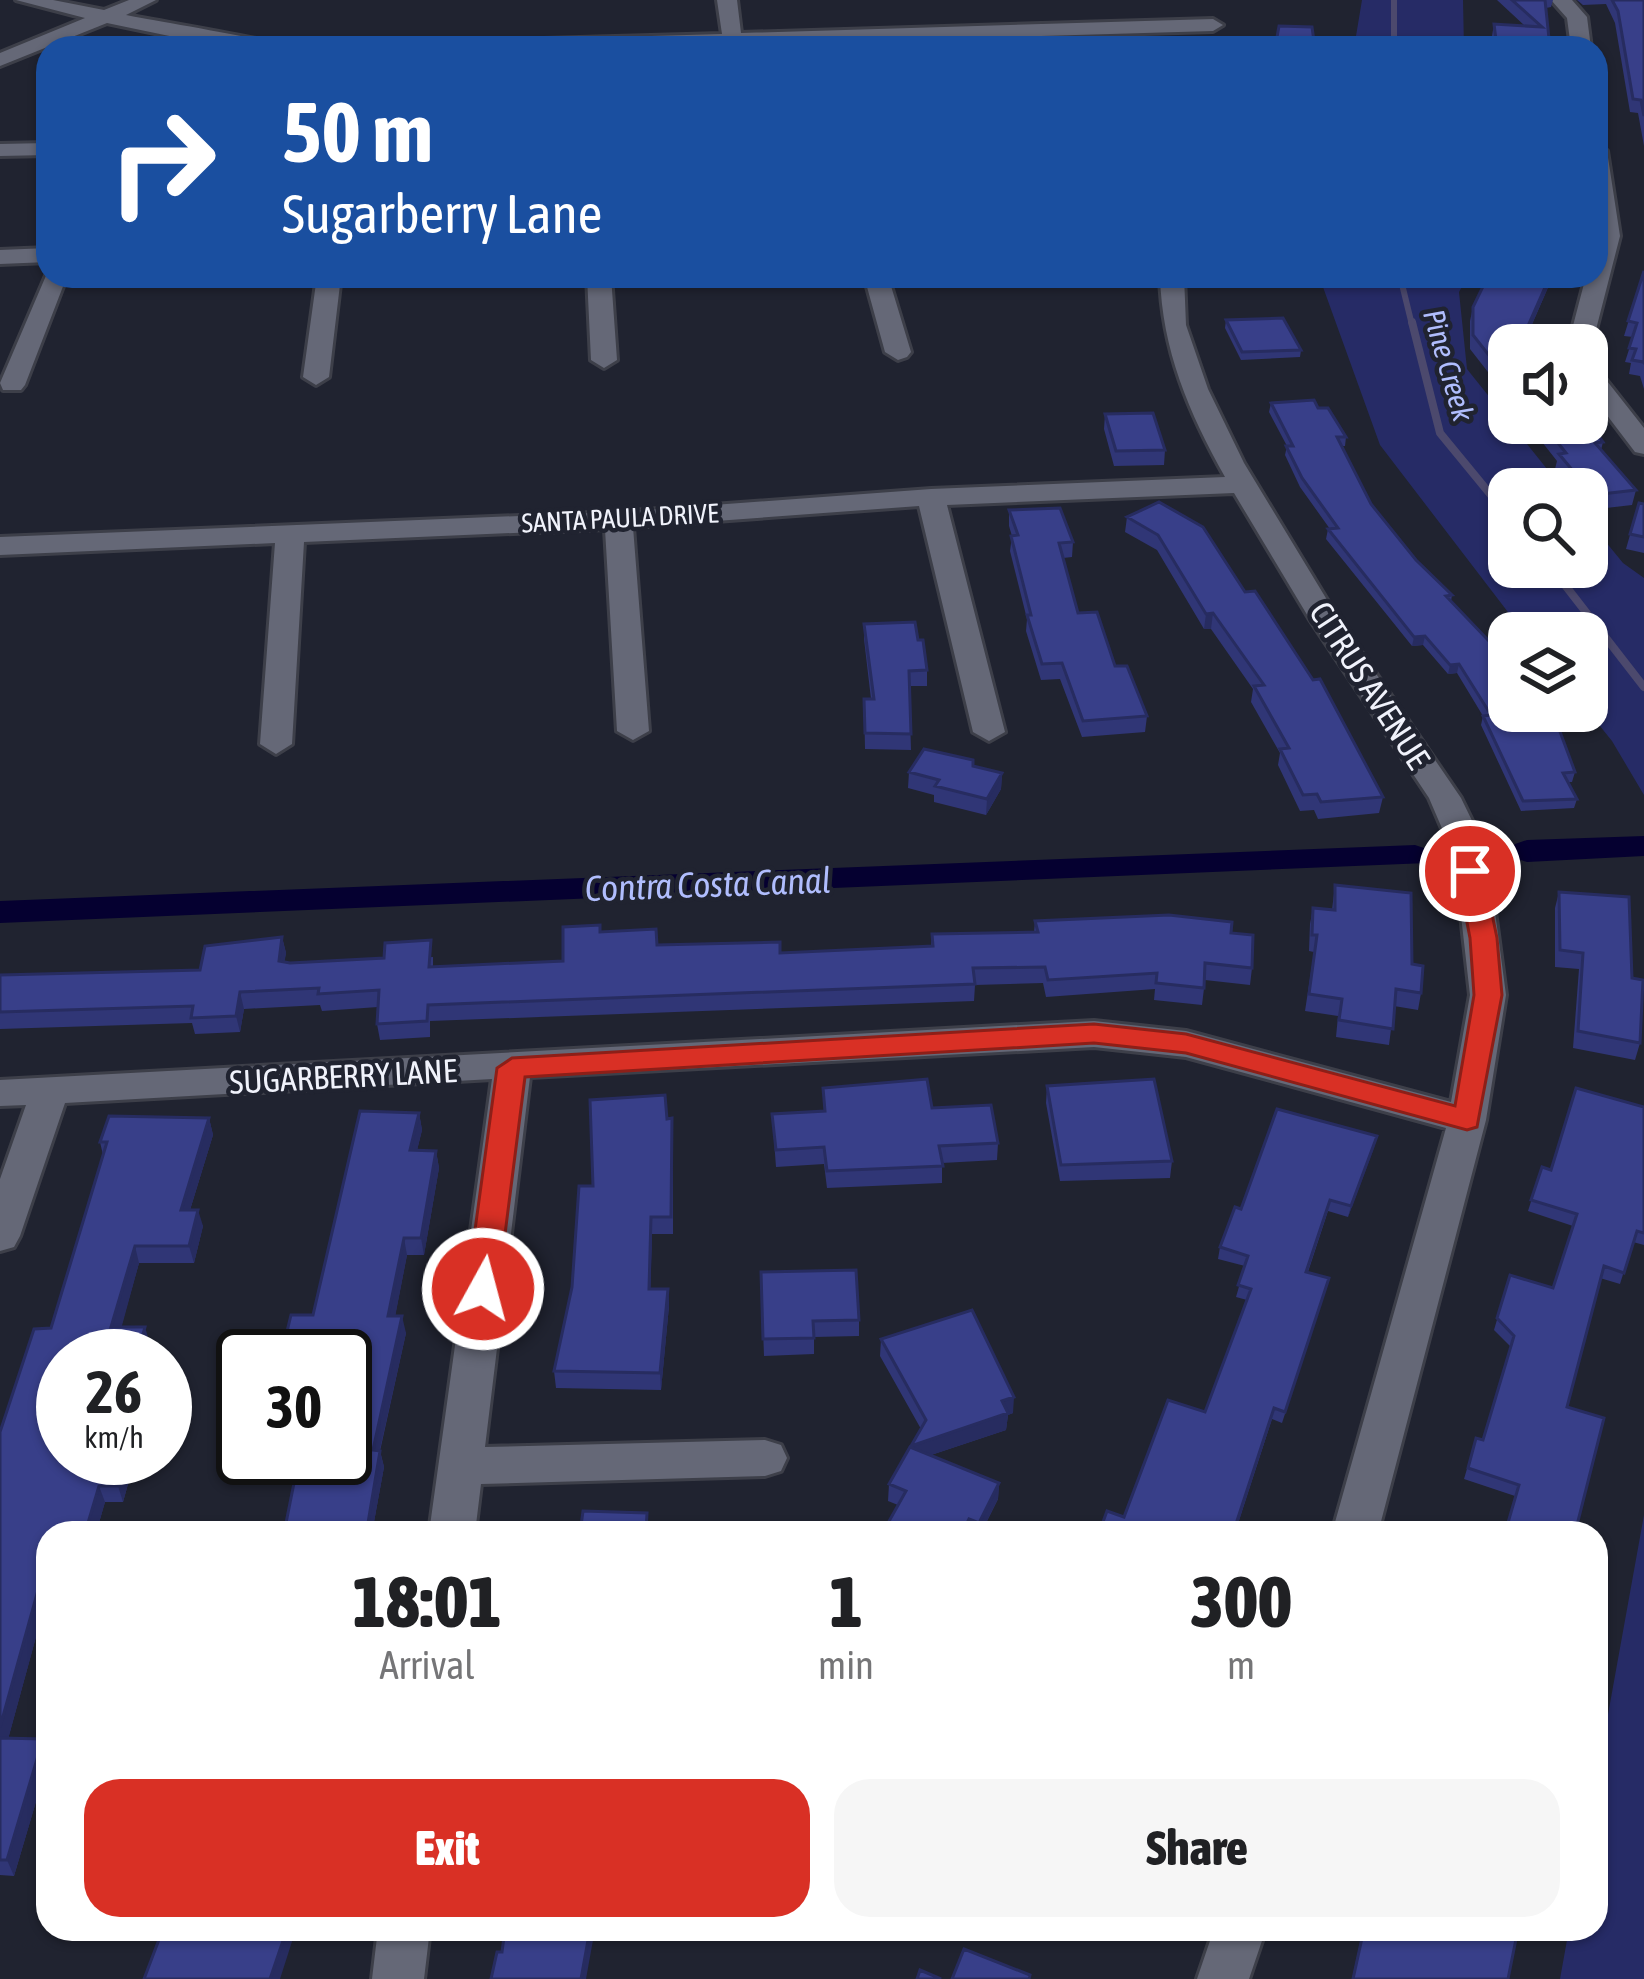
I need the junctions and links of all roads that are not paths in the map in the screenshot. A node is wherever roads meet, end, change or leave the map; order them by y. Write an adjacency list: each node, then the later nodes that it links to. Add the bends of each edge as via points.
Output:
1 (26, 0): 6 (street)
2 (146, 0): 6 (street)
3 (727, 0): 10 (street)
4 (1202, 0): 7 (street)
5 (1561, 0): 12 (street, via 1577,16)
6 (101, 18): 8 (street); 9 (street)
7 (1213, 25): 10 (street); 11 (street)
8 (58, 36)
9 (194, 36)
10 (732, 36)
11 (1214, 36)
12 (1580, 36)
13 (36, 45): 14 (street)
14 (0, 60)
15 (36, 148): 16 (street)
16 (0, 150)
17 (36, 256): 18 (street)
18 (0, 257)
19 (50, 288): 29 (street)
20 (327, 288): 28 (street)
21 (600, 288): 27 (street)
22 (879, 288): 26 (street)
23 (1170, 288): 32 (street, CITRUS AVENUE, via 1179,346)
24 (1595, 288): 25 (street)
25 (1585, 324)
26 (898, 352)
27 (604, 360)
28 (316, 377)
29 (12, 385)
30 (1608, 399): 31 (street)
31 (1644, 446)
32 (1239, 485): 33 (street, SANTA PAULA DRIVE); 43 (street, CITRUS AVENUE, via 1458,823 1488,995)
33 (932, 497): 34 (street, SANTA PAULA DRIVE); 38 (street)
34 (618, 520): 35 (street, SANTA PAULA DRIVE); 37 (street)
35 (290, 532): 36 (street, SANTA PAULA DRIVE); 39 (street)
36 (0, 547)
37 (633, 730)
38 (988, 732)
39 (276, 744)
40 (512, 1068): 41 (street, SUGARBERRY LANE); 43 (street, SUGARBERRY LANE, via 1094,1034 1186,1044); 46 (street)
41 (50, 1091): 42 (street, SUGARBERRY LANE); 44 (street)
42 (0, 1093)
43 (1467, 1120): 48 (street, CITRUS AVENUE)
44 (0, 1236)
45 (765, 1457): 46 (street)
46 (460, 1466): 47 (street)
47 (453, 1521)
48 (1358, 1521)
49 (403, 1941): 51 (street)
50 (1236, 1941): 52 (street)
51 (398, 1979)
52 (1223, 1979)

